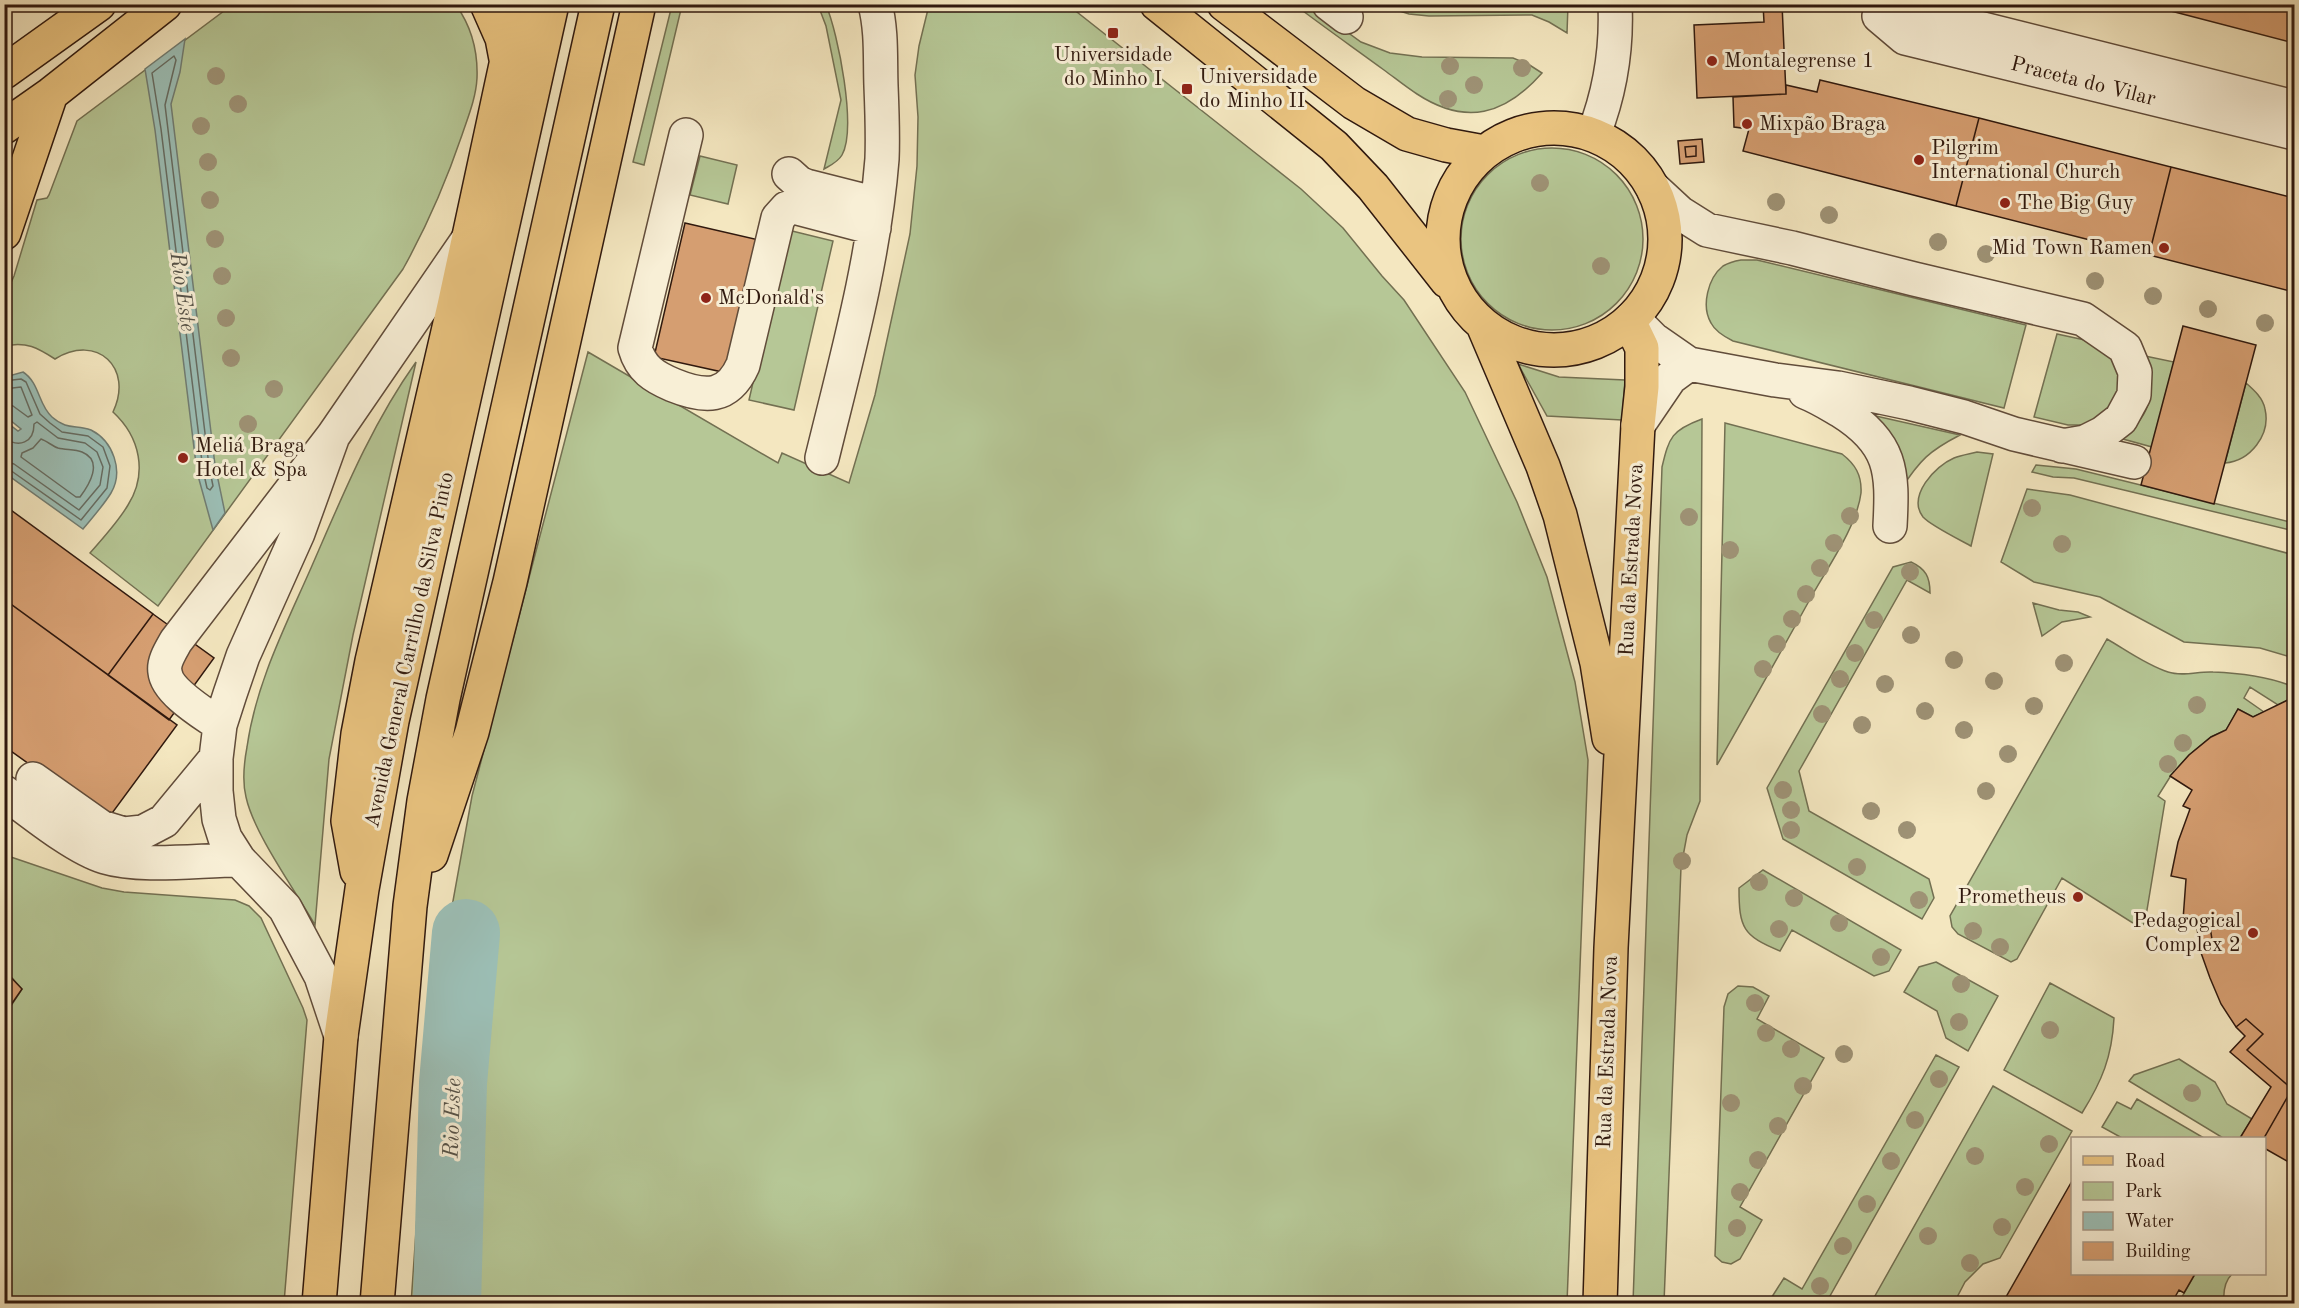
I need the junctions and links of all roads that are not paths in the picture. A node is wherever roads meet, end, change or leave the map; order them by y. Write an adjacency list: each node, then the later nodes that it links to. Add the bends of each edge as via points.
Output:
1 (99, 4): 16 (main road)
2 (165, 4): 17 (main road)
3 (487, 4): 15 (main road, via 502,38)
4 (519, 4): 15 (main road)
5 (552, 4): 46 (main road, Avenida General Carrilho da Silva Pinto, via 392,721)
6 (598, 4): 47 (main road, Avenida General Carrilho da Silva Pinto, via 443,699)
7 (639, 4): 47 (main road, via 510,582 475,721 433,850)
8 (875, 4): 14 (street)
9 (891, 4): 14 (street)
10 (1157, 4): 29 (main road, via 1334,146 1373,187)
11 (1224, 4): 23 (main road, via 1354,103 1407,135)
12 (1616, 4): 20 (street, via 1610,78)
13 (1873, 10): 18 (street, Praceta do Vilar, via 1911,11); 21 (street, Praceta do Vilar, via 1905,38)
14 (880, 37): 26 (street, via 882,157)
15 (507, 63): 28 (main road)
16 (4, 72)
17 (51, 94): 19 (main road); 27 (main road)
18 (2295, 106)
19 (4, 128)
20 (1594, 133): 23 (main road, via 1558,128 1516,132); 25 (main road, via 1636,162)
21 (2295, 133)
22 (686, 135): 26 (street, via 634,348 646,370 689,392 716,393 738,378 778,218 787,208)
23 (1484, 152): 29 (main road, via 1459,181 1445,216 1443,254)
24 (789, 174): 26 (street, via 799,183)
25 (1653, 188): 30 (main road, via 1664,216 1665,247 1658,278 1644,305); 36 (street, via 1680,213 1707,230 2083,319 2125,348 2135,372 2134,396 2121,419 2103,434)
26 (875, 216): 37 (street)
27 (4, 233)
28 (469, 238): 35 (street); 46 (main road, via 358,734 348,821)
29 (1456, 293): 31 (main road)
30 (1631, 319): 31 (main road, via 1606,338 1575,348 1542,350 1511,342); 32 (street); 34 (main road, Rua da Estrada Nova, via 1642,348)
31 (1483, 325): 44 (main road, Rua da Estrada Nova, via 1560,515 1597,663)
32 (1689, 364): 33 (street); 34 (street, via 1670,378)
33 (1775, 380): 36 (street, via 1909,403); 39 (street, via 1818,397 1858,422 1878,441 1888,463 1892,490)
34 (1638, 425): 44 (main road, Rua da Estrada Nova)
35 (333, 436): 40 (street, via 298,533 243,656); 40 (street, via 168,657 164,672 169,684)
36 (2061, 446): 38 (street)
37 (822, 458)
38 (2134, 462)
39 (1890, 526)
40 (220, 725): 41 (street)
41 (216, 758): 42 (street, via 164,821 143,832 124,834 101,827); 45 (street, via 219,819)
42 (33, 779)
43 (4, 792): 45 (street, via 84,848 105,857 132,862)
44 (1619, 802): 51 (main road, Rua da Estrada Nova)
45 (239, 860): 48 (street, via 285,908 321,976)
46 (361, 893): 48 (main road, Avenida General Carrilho da Silva Pinto)
47 (410, 906): 50 (main road, Avenida General Carrilho da Silva Pinto)
48 (341, 1036): 49 (main road, Avenida General Carrilho da Silva Pinto)
49 (319, 1304)
50 (377, 1304)
51 (1600, 1304)

